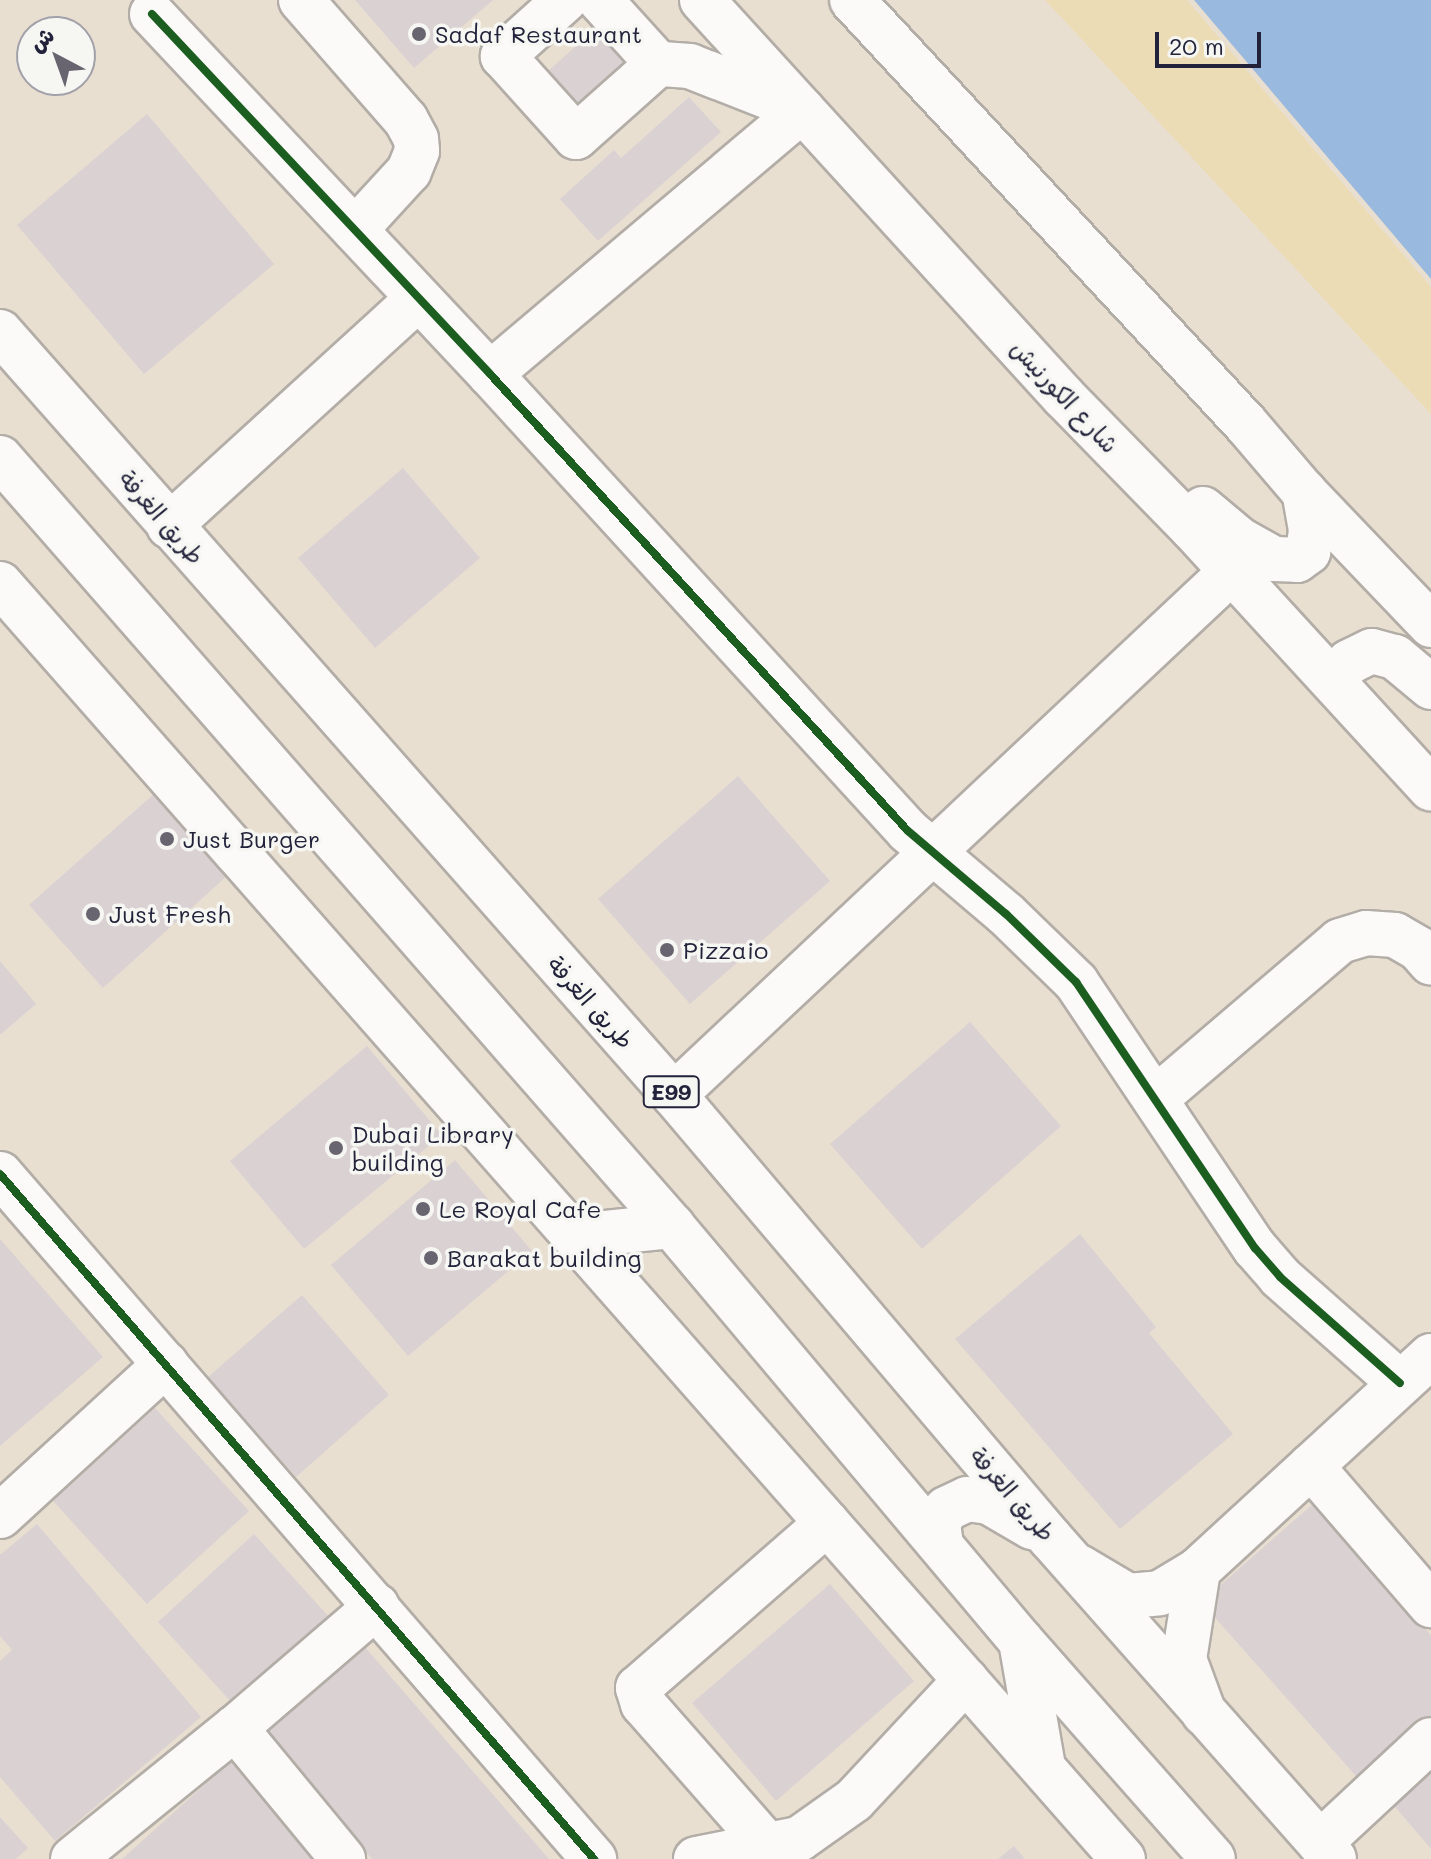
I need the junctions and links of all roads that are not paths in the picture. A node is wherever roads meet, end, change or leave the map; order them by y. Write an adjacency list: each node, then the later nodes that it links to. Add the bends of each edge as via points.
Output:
1 (301, 0): 9 (main road, via 406,120 416,139 409,171)
2 (565, 0): 7 (main road, via 503,56 576,137)
3 (600, 0): 7 (main road)
4 (702, 0): 8 (main road, شارع الكورنيش)
5 (852, 0): 15 (main road)
6 (152, 14): 9 (main road)
7 (658, 64): 8 (main road, via 690,66)
8 (802, 110): 12 (main road); 13 (main road, شارع الكورنيش)
9 (355, 230): 10 (main road)
10 (419, 298): 12 (main road); 16 (main road)
11 (0, 332): 16 (main road, طريق الغرفة / E99)
12 (490, 374): 23 (main road)
13 (1064, 397): 15 (main road, via 1240,540 1274,559 1297,560 1308,552 1311,530); 17 (main road, شارع الكورنيش)
14 (0, 458): 28 (main road)
15 (1304, 492): 19 (main road)
16 (169, 526): 25 (main road, طريق الغرفة / E99)
17 (1232, 571): 20 (main road, شارع الكورنيش); 23 (main road)
18 (0, 584): 29 (main road)
19 (1431, 625)
20 (1333, 680): 21 (main road, via 1349,662 1372,651 1395,657); 22 (main road, شارع الكورنيش)
21 (1431, 687)
22 (1431, 789)
23 (931, 852): 25 (main road); 26 (main road, via 1076,982)
24 (1431, 963): 26 (main road, via 1395,935 1366,933 1340,941)
25 (674, 1095): 36 (main road, طريق الغرفة / E99)
26 (1155, 1099): 31 (main road, via 1280,1277)
27 (0, 1174): 30 (main road)
28 (672, 1226): 29 (main road); 35 (main road)
29 (575, 1236): 34 (main road)
30 (166, 1364): 33 (main road); 39 (main road)
31 (1416, 1370): 32 (main road)
32 (1311, 1466): 37 (main road); 38 (main road)
33 (0, 1516)
34 (827, 1523): 41 (main road); 46 (main road, via 638,1688 643,1704)
35 (941, 1545): 36 (main road, via 938,1523 946,1509 967,1499 989,1502); 40 (main road)
36 (1064, 1553): 37 (main road, via 1128,1596 1160,1593); 42 (main road, طريق الغرفة / E99)
37 (1198, 1570): 42 (main road, via 1184,1659)
38 (1431, 1605)
39 (377, 1606): 43 (main road); 50 (main road)
40 (1021, 1641): 45 (main road); 53 (main road)
41 (966, 1680): 45 (main road); 46 (main road, via 854,1800 799,1839)
42 (1204, 1713): 47 (main road, طريق الغرفة / E99)
43 (235, 1728): 48 (main road); 49 (main road)
44 (1431, 1740): 47 (main road)
45 (1043, 1767): 52 (main road)
46 (767, 1845): 51 (main road)
47 (1327, 1851)
48 (73, 1859)
49 (343, 1859)
50 (594, 1859)
51 (696, 1859)
52 (1123, 1859)
53 (1213, 1859)

